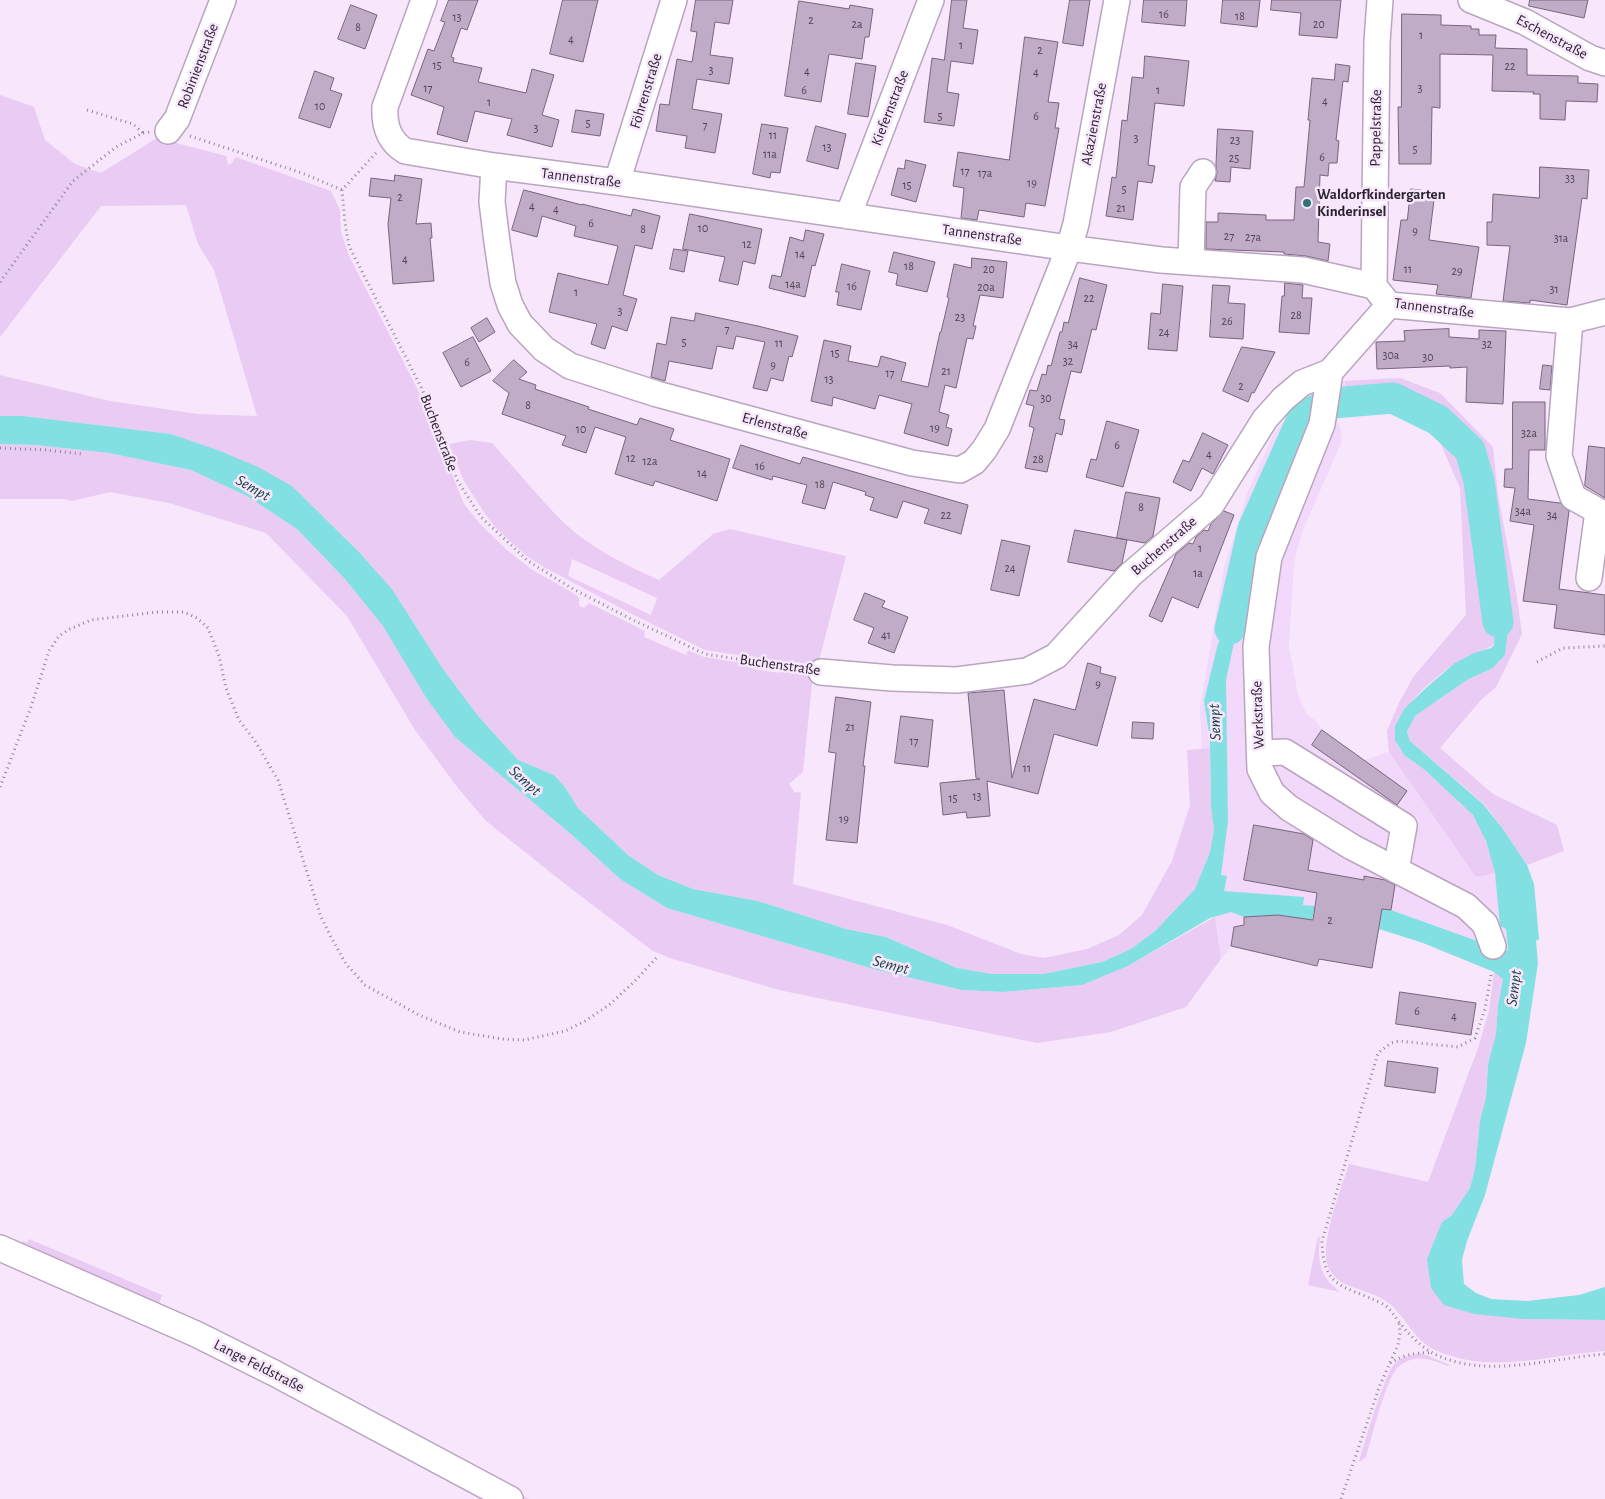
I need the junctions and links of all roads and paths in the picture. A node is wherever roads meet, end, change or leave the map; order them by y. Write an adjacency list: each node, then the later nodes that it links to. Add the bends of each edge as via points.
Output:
1 (223, 0): 10 (street, Robinienstraße, via 177,119)
2 (424, 0): 12 (street, via 385,107)
3 (674, 0): 15 (street, Föhrenstraße)
4 (931, 0): 17 (street, Kiefernstraße)
5 (1117, 0): 18 (street, Akazienstraße)
6 (1380, 0): 21 (street, Pappelstraße, via 1376,42)
7 (1471, 0): 8 (street, Eschenstraße, via 1525,22)
8 (1597, 60)
9 (87, 110): 11 (path, via 133,124)
10 (168, 131): 11 (path); 16 (path, via 197,137)
11 (143, 133): 20 (path, via 116,147 73,181)
12 (390, 138): 13 (street, Tannenstraße, via 405,151); 16 (path)
13 (494, 166): 15 (street, Tannenstraße); 18 (street, Erlenstraße, via 492,202 496,242 510,305 520,324 544,349 570,366 657,394 912,463 960,470 974,462 997,429)
14 (1203, 172): 19 (street, via 1193,187)
15 (617, 182): 17 (street, Tannenstraße)
16 (342, 190): 31 (path, Buchenstraße, via 349,246 422,389 457,480 481,517 528,561 573,589 696,650)
17 (848, 216): 18 (street, Tannenstraße)
18 (1069, 248): 19 (street, Tannenstraße)
19 (1191, 262): 21 (street, Tannenstraße, via 1303,270)
20 (0, 282)
21 (1374, 286): 22 (street, Tannenstraße)
22 (1389, 305): 24 (street, Tannenstraße); 25 (street, Buchenstraße)
23 (1605, 312): 24 (street, Tannenstraße)
24 (1570, 321): 28 (street, via 1559,456 1573,497 1598,511)
25 (1330, 372): 31 (street, Buchenstraße, via 1302,383 1283,400 1265,419 1211,505 1130,575 1056,656 1027,670 957,680); 32 (street, Werkstraße, via 1322,424 1269,557 1256,647)
26 (0, 448): 27 (path)
27 (83, 454)
28 (1589, 578)
29 (1605, 646): 30 (path, via 1564,648)
30 (1537, 662)
31 (821, 672)
32 (1260, 753): 34 (street, Werkstraße, via 1264,780 1272,793 1289,808); 34 (street, via 1285,752 1404,826)
33 (0, 787): 36 (path, via 49,651 59,636 91,620 184,612 208,628 239,720 278,780 322,917 346,964 365,985 419,1015 460,1032 524,1040 565,1031 585,1021 609,1005)
34 (1396, 870): 35 (street, Werkstraße, via 1466,906 1485,924)
35 (1493, 946)
36 (658, 956)
37 (1491, 974): 39 (path, via 1475,1038 1458,1047 1400,1041 1391,1043 1378,1053 1322,1241 1325,1267 1331,1278 1339,1286 1383,1304)
38 (0, 1248): 43 (street, Lange Feldstraße, via 196,1334)
39 (1398, 1321): 40 (path, via 1415,1341); 42 (path, via 1398,1345)
40 (1432, 1353): 41 (path, via 1462,1363 1491,1367); 42 (path, via 1412,1353)
41 (1605, 1354)
42 (1390, 1364): 44 (path)
43 (510, 1499)
44 (1341, 1499)

